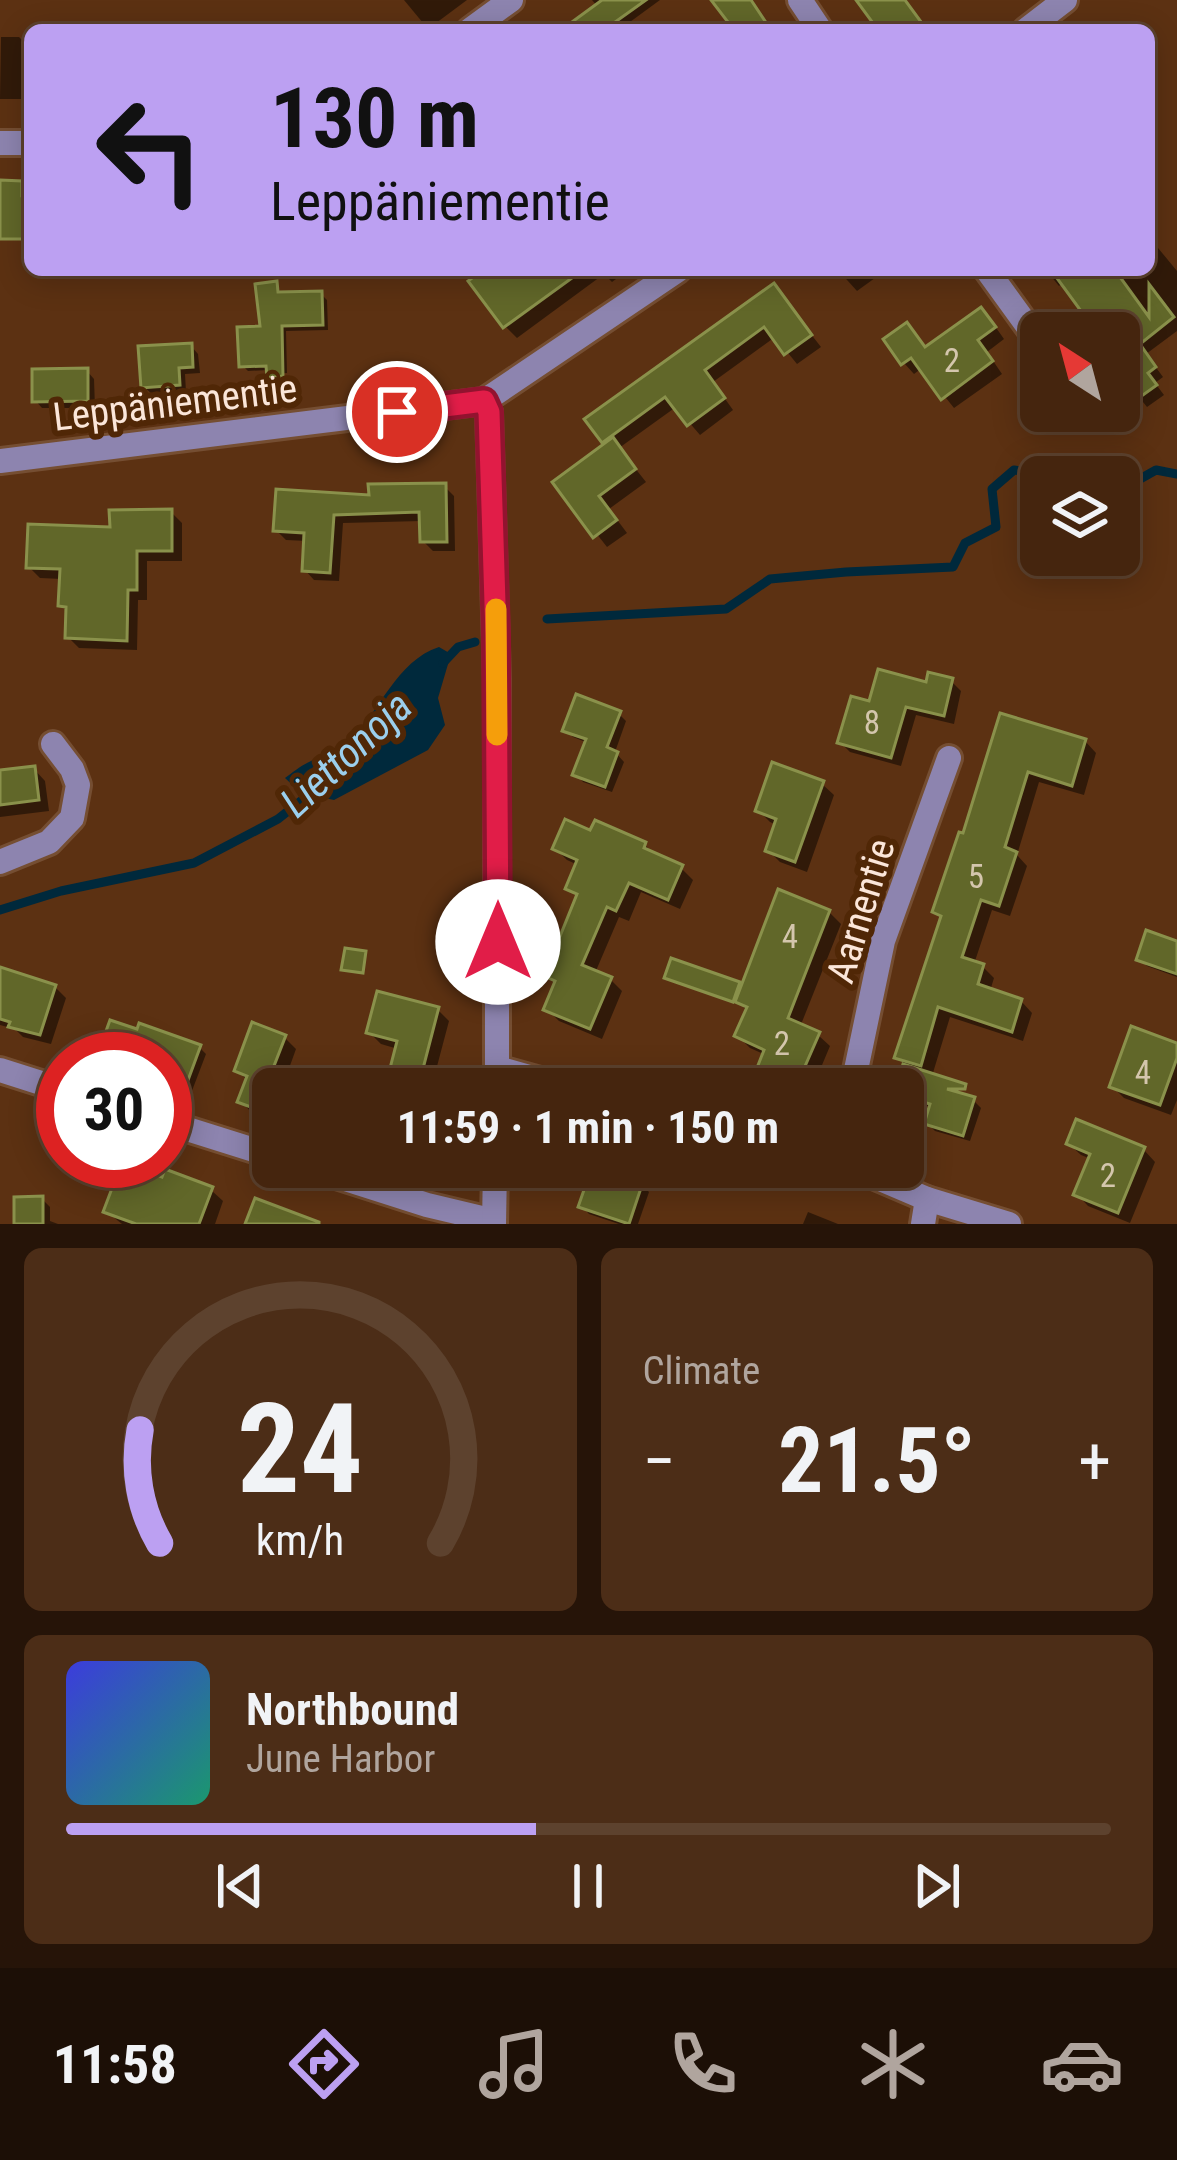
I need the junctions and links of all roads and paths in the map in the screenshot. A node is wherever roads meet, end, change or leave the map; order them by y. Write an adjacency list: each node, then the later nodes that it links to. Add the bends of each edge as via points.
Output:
1 (511, 0): 3 (street)
2 (1065, 0): 4 (street)
3 (478, 24)
4 (1034, 24)
5 (669, 276): 8 (street, Leppäniementie)
6 (992, 276): 7 (street)
7 (1020, 315)
8 (484, 401): 9 (street, Leppäniementie); 13 (street, via 494,502)
9 (0, 461)
10 (52, 744): 12 (street, via 78,785 72,818 49,842)
11 (949, 758): 14 (street, Aarnentie, via 883,941)
12 (0, 862)
13 (497, 1068)
14 (856, 1068)
15 (0, 1070): 16 (street)
16 (36, 1081)
17 (192, 1130): 18 (street)
18 (252, 1149)
19 (374, 1188): 23 (street)
20 (495, 1188): 23 (street)
21 (887, 1188): 22 (street)
22 (925, 1211): 24 (street)
23 (494, 1223)
24 (1009, 1224)

